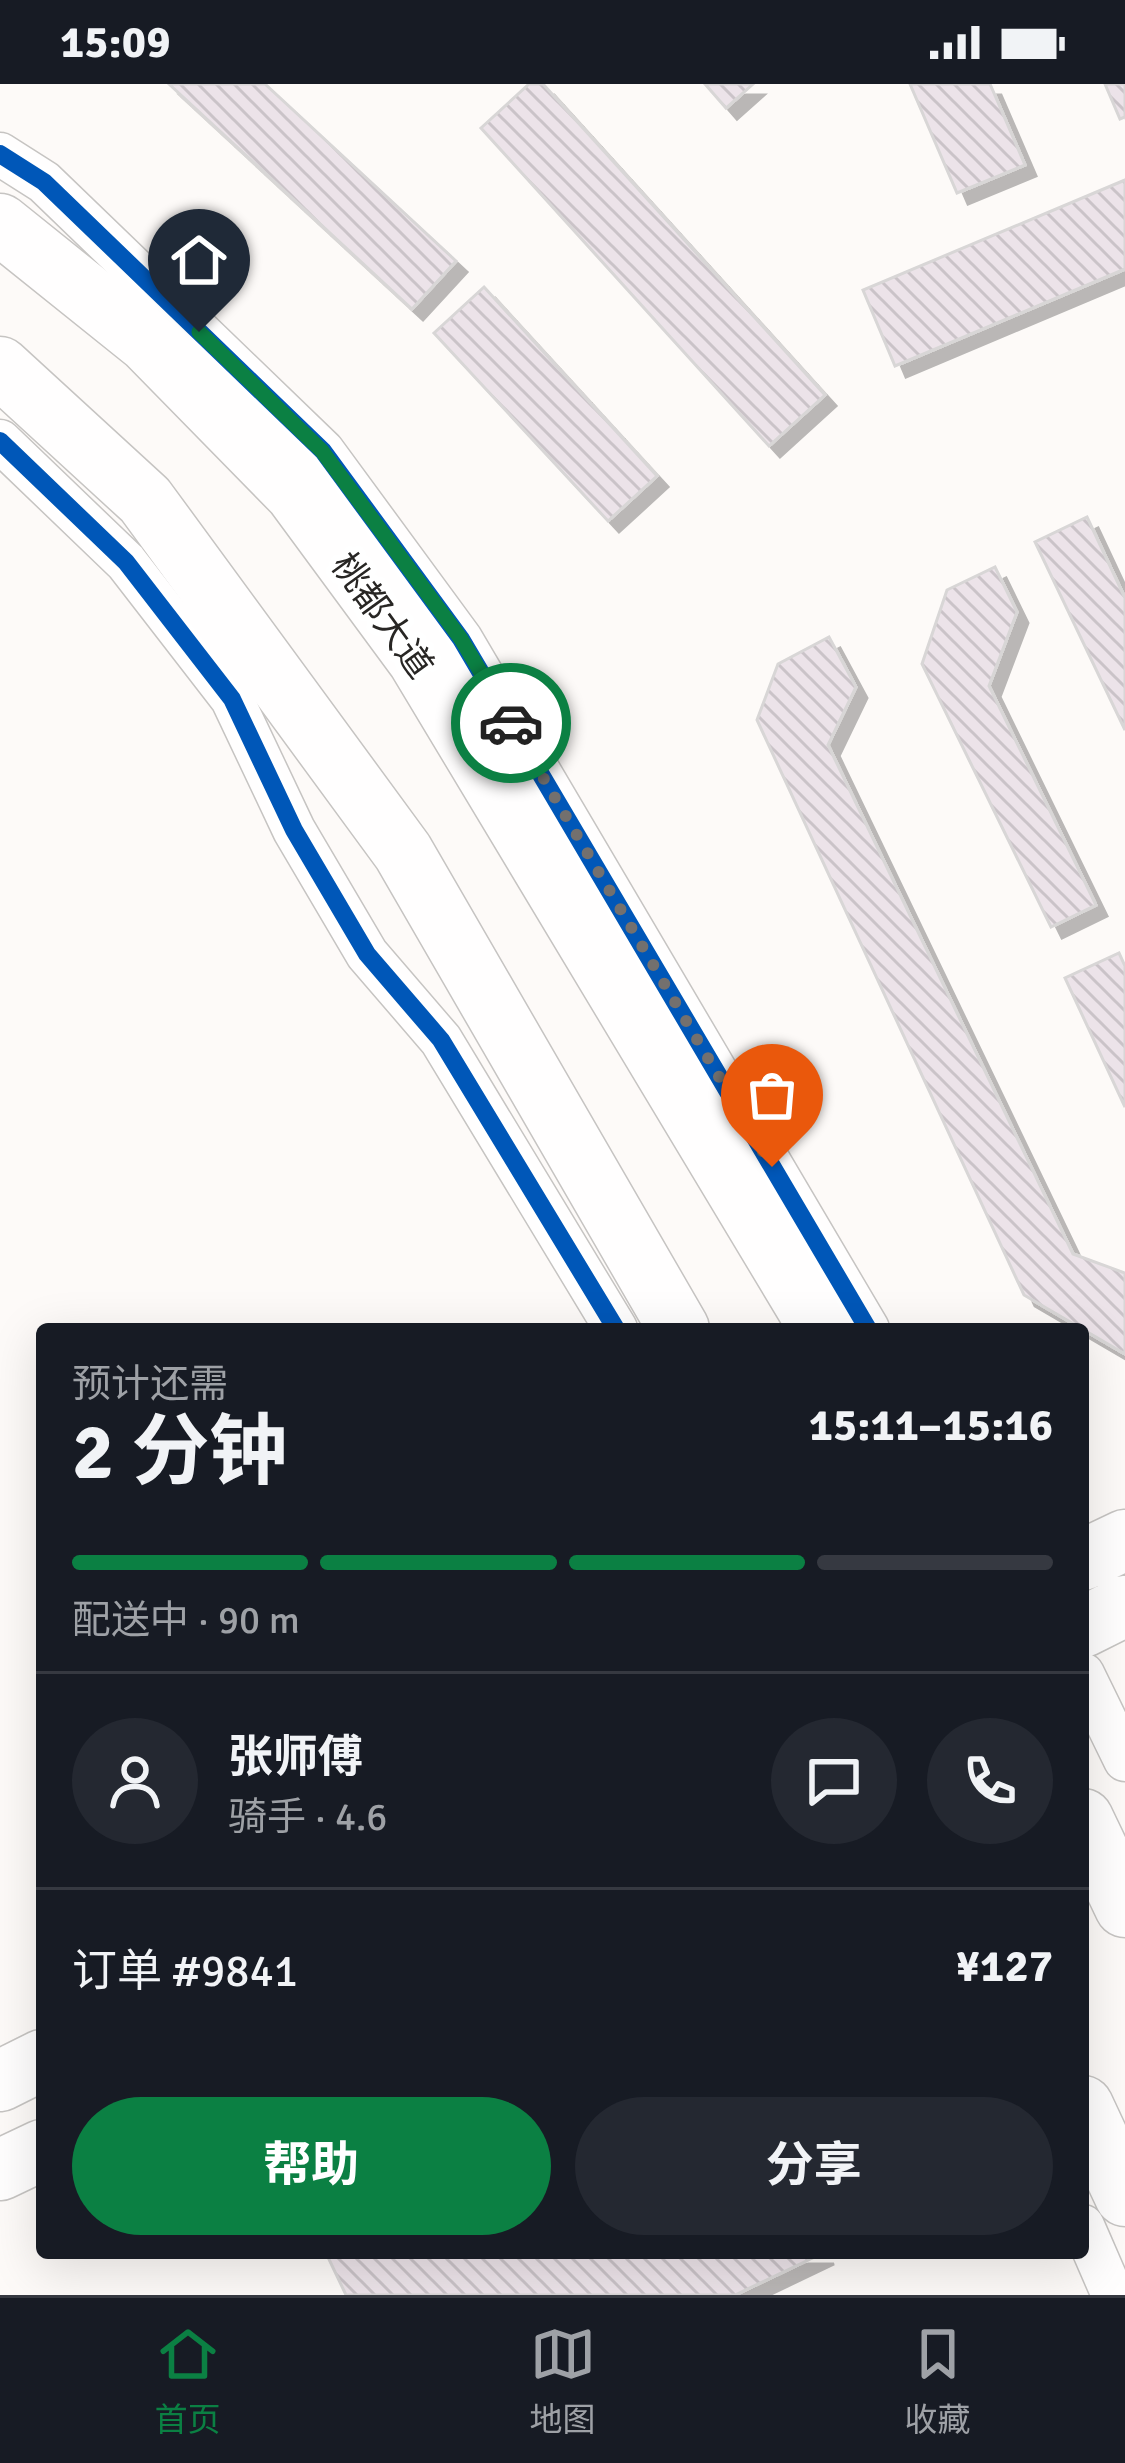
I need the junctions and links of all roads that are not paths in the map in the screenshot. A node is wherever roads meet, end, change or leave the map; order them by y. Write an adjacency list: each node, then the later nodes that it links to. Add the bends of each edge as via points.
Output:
1 (0, 154): 8 (street, via 44,182 337,470 461,639)
2 (0, 224): 7 (main road, 桃都大道, via 147,342 295,493 418,659)
3 (0, 367): 6 (main road, via 146,500 403,853)
4 (0, 441): 5 (street, via 126,562 232,699 293,830 367,954 441,1040)
5 (612, 1323)
6 (676, 1323)
7 (816, 1323)
8 (864, 1323)
9 (1125, 1540): 10 (main road)
10 (1089, 1557)
11 (1125, 1606): 12 (main road)
12 (1089, 1624)
13 (1089, 1686): 14 (street)
14 (1125, 1760)
15 (1089, 1832): 16 (main road)
16 (1125, 1907)
17 (36, 2063): 18 (main road)
18 (0, 2080)
19 (1089, 2119): 22 (main road)
20 (36, 2153): 21 (main road)
21 (0, 2170)
22 (1125, 2196)
23 (1089, 2241): 24 (street)
24 (1113, 2295)

